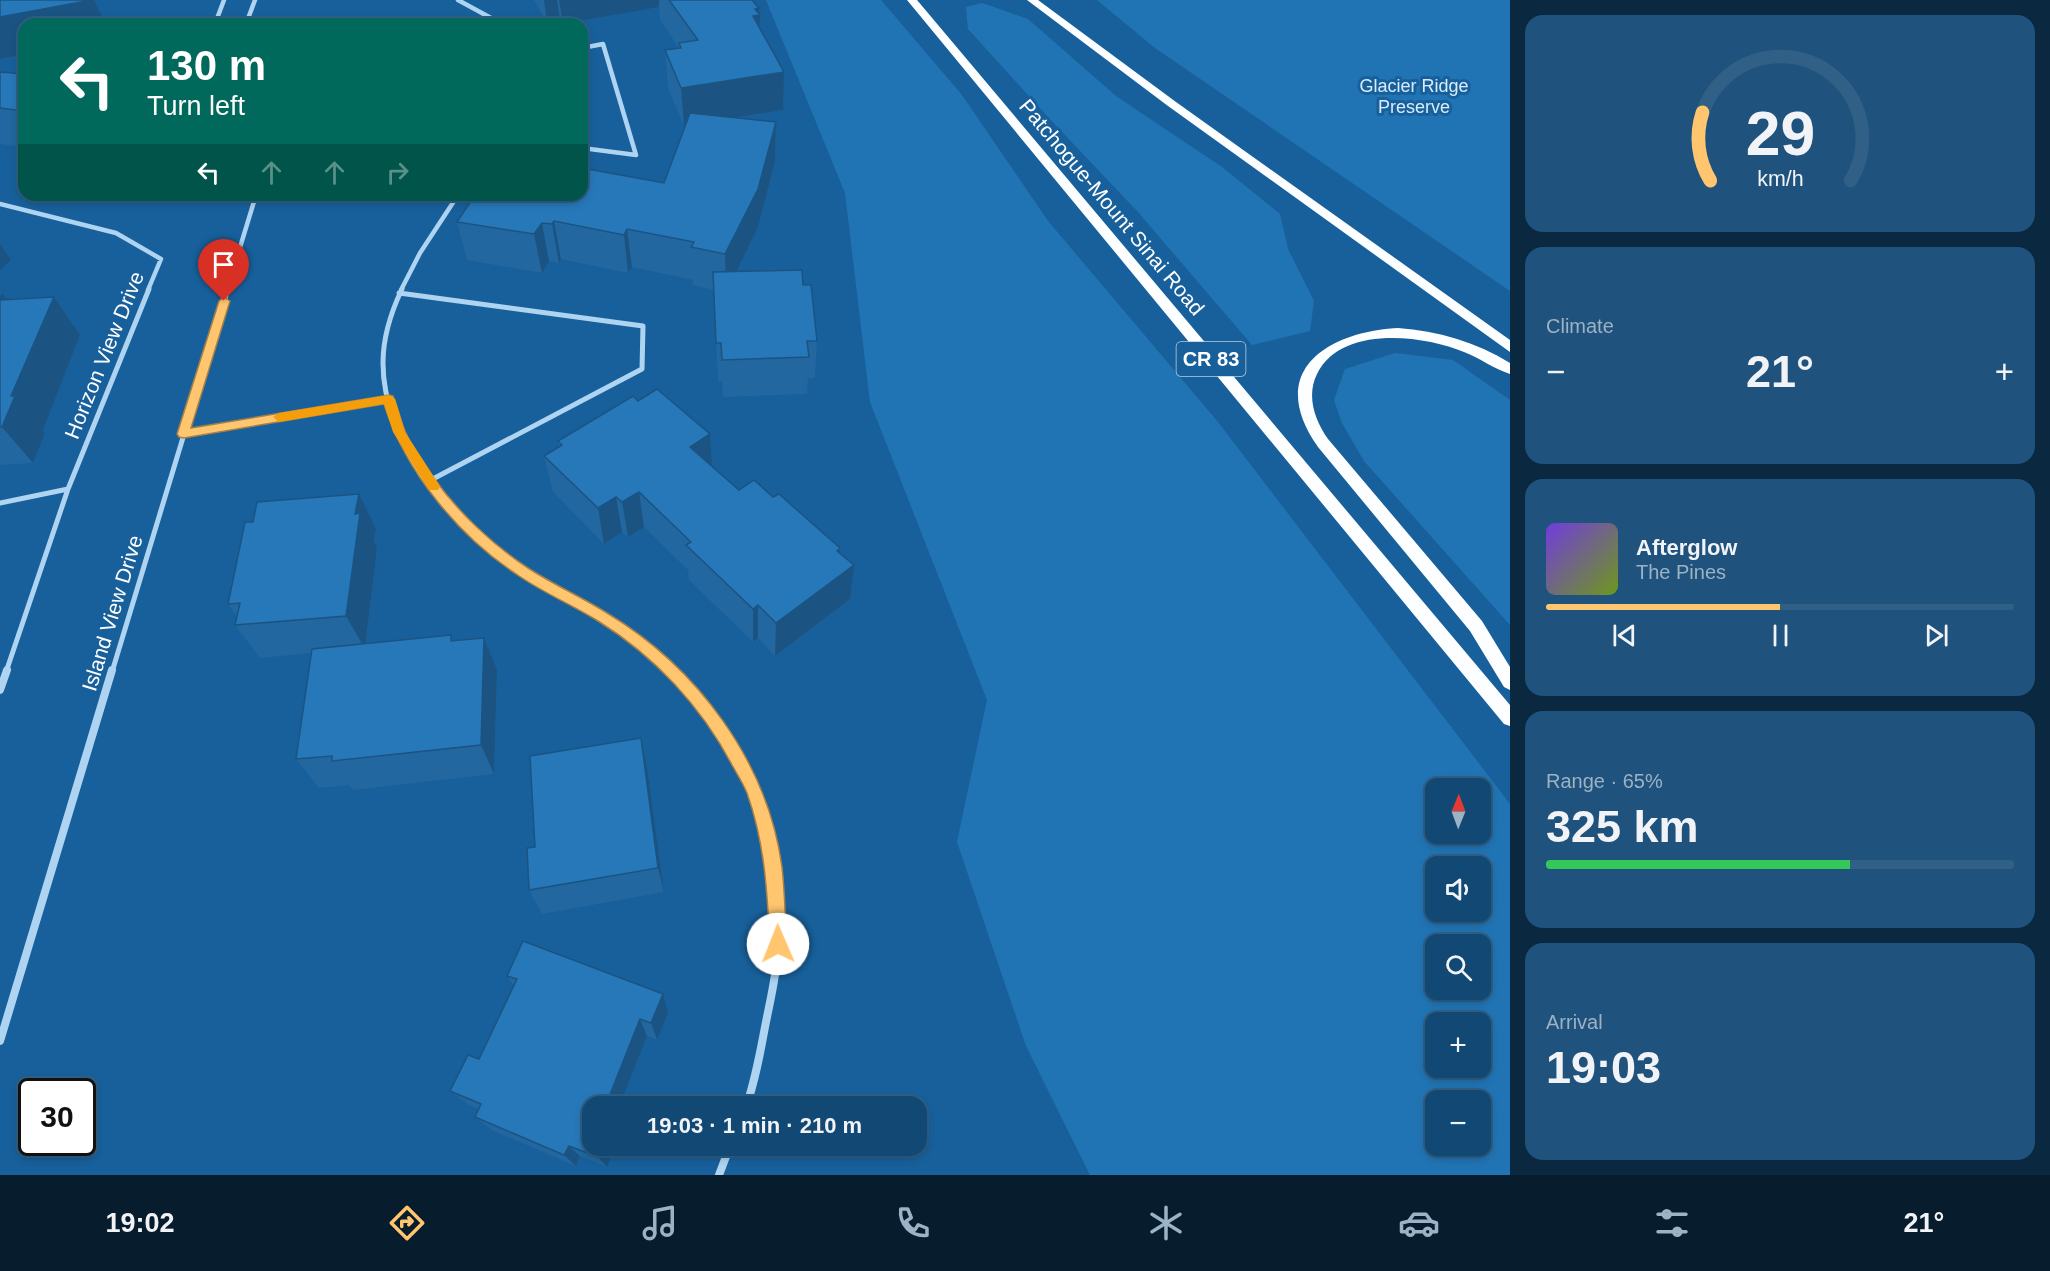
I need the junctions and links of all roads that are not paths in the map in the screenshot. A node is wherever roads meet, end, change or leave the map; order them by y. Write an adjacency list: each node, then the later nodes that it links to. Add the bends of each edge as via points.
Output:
1 (224, 0): 6 (street)
2 (255, 0): 7 (street)
3 (459, 0): 8 (street)
4 (912, 0): 24 (highway, Patchogue-Mount Sinai Road / CR 83)
5 (1032, 0): 15 (highway)
6 (217, 18)
7 (248, 18)
8 (491, 18)
9 (588, 47): 10 (street, via 603,44 636,155)
10 (588, 149)
11 (254, 201): 18 (street, Island View Drive)
12 (454, 201): 14 (street)
13 (0, 204): 20 (street, Horizon View Drive, via 116,233 161,259)
14 (399, 293): 17 (street, via 383,362); 19 (street, via 643,326 642,369)
15 (1510, 347)
16 (1510, 369): 22 (highway, via 1478,351 1453,343 1400,333 1375,333 1353,339 1321,356 1305,383 1310,422 1323,443 1476,626)
17 (389, 399): 18 (lane); 19 (street, via 399,432)
18 (184, 434): 25 (street, Island View Drive)
19 (429, 481): 26 (street, via 460,518 498,553 603,617 668,666 720,727 754,789 774,866 778,944)
20 (68, 489): 21 (street); 23 (street, Horizon View Drive)
21 (0, 503)
22 (1510, 682)
23 (0, 690)
24 (1510, 718)
25 (0, 1041)
26 (750, 1096)
27 (726, 1156): 28 (street)
28 (719, 1175)

